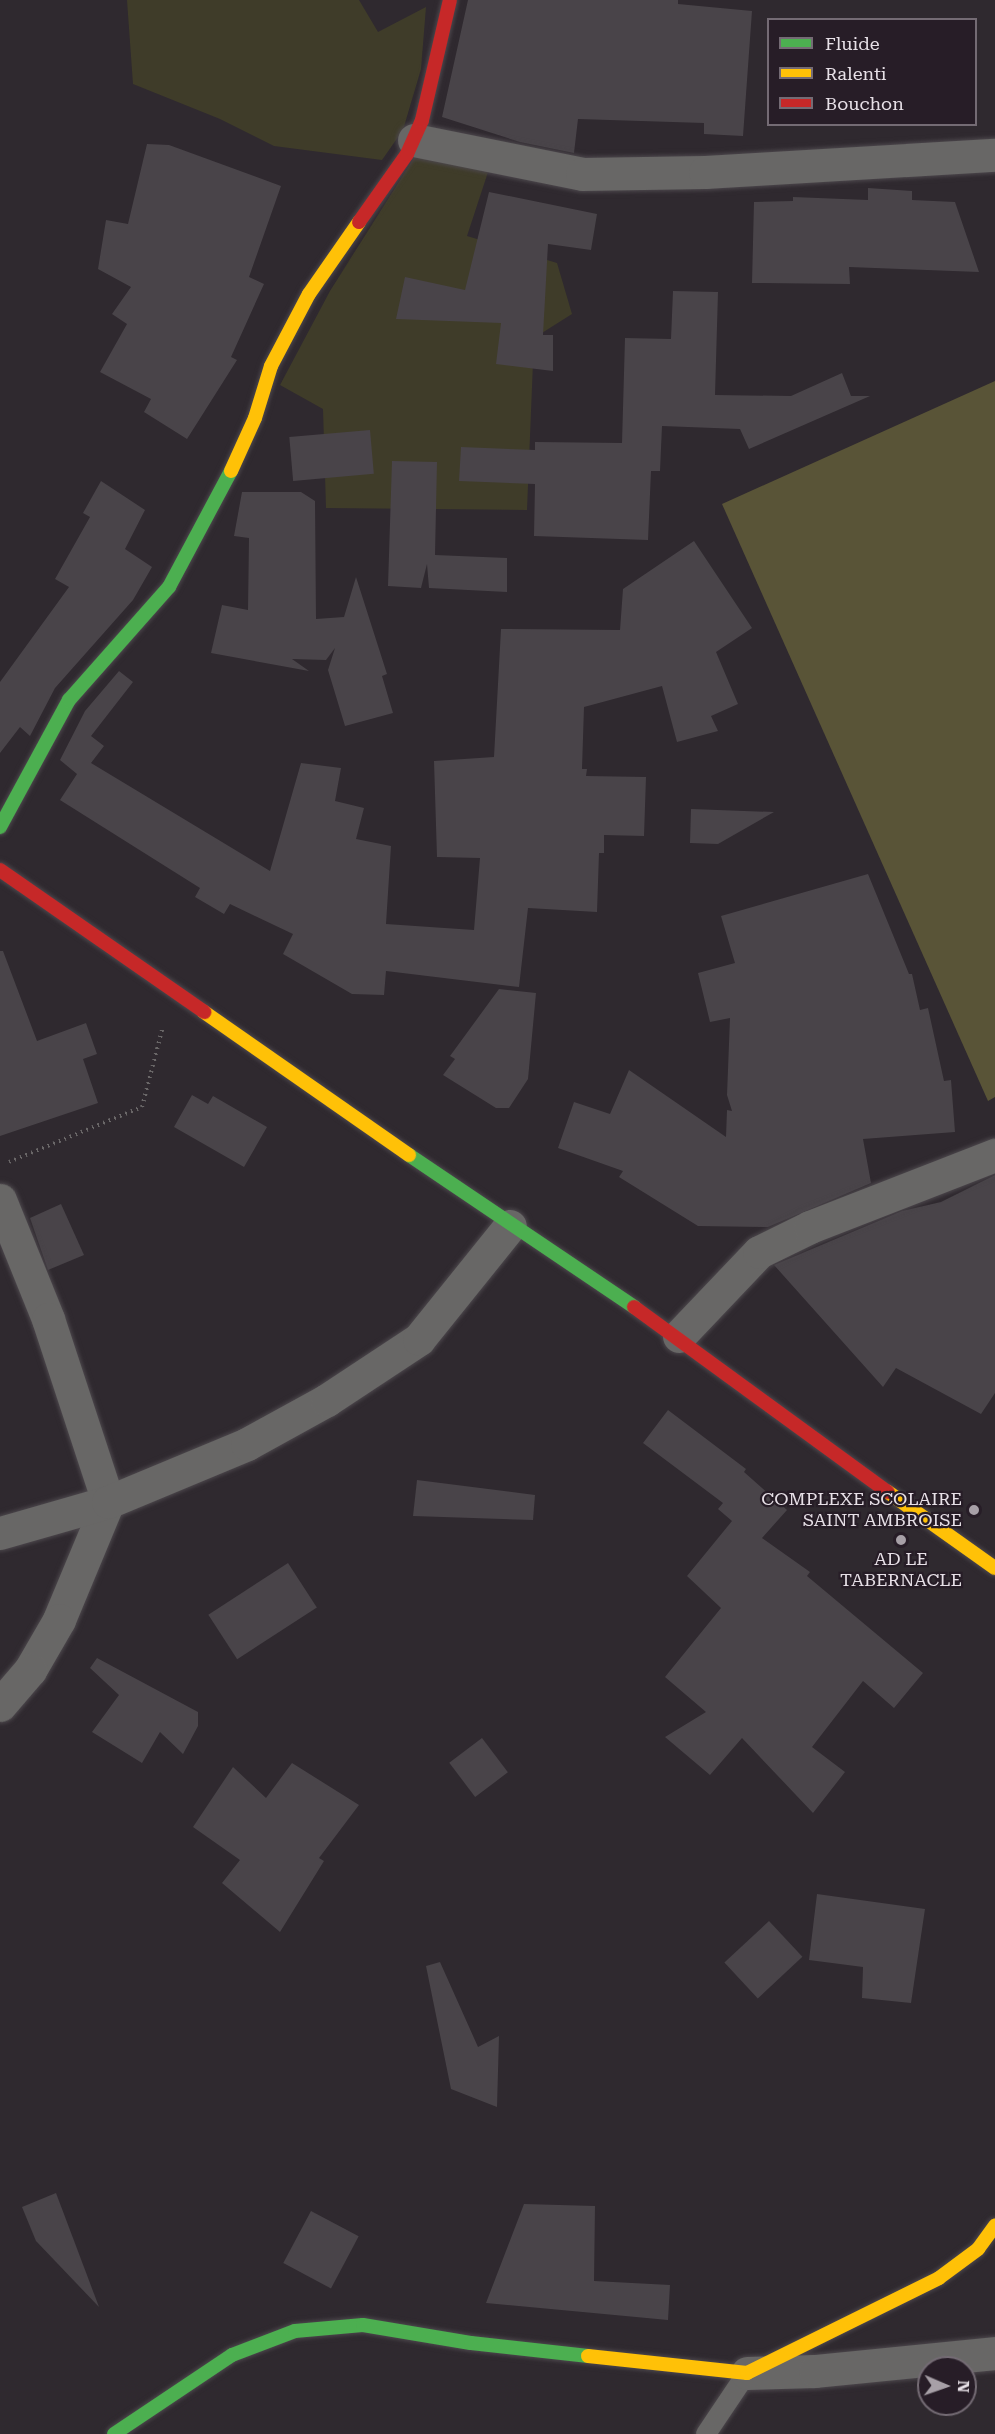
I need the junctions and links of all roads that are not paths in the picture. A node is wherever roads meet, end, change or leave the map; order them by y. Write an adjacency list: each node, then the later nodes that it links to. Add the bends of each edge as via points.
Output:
1 (450, 0): 2 (street)
2 (414, 140): 3 (street, via 582,174 705,172); 4 (street, via 309,294 271,366 255,418 231,471 169,587 69,700)
3 (995, 155)
4 (0, 827)
5 (0, 870): 8 (street)
6 (992, 1150): 9 (street, via 759,1252)
7 (0, 1200): 10 (street, via 48,1319)
8 (510, 1226): 9 (street); 10 (street, via 419,1339 327,1400 247,1444)
9 (679, 1336): 12 (street, via 819,1443)
10 (108, 1502): 11 (street); 13 (street, via 59,1620 30,1670)
11 (0, 1533)
12 (995, 1568)
13 (0, 1705)
14 (995, 2226): 16 (street, via 978,2249 939,2278 859,2314)
15 (995, 2353): 16 (street, via 815,2371)
16 (747, 2373): 17 (street, via 471,2343 363,2325 295,2331 232,2355); 18 (lane)
17 (114, 2434)
18 (706, 2434)

